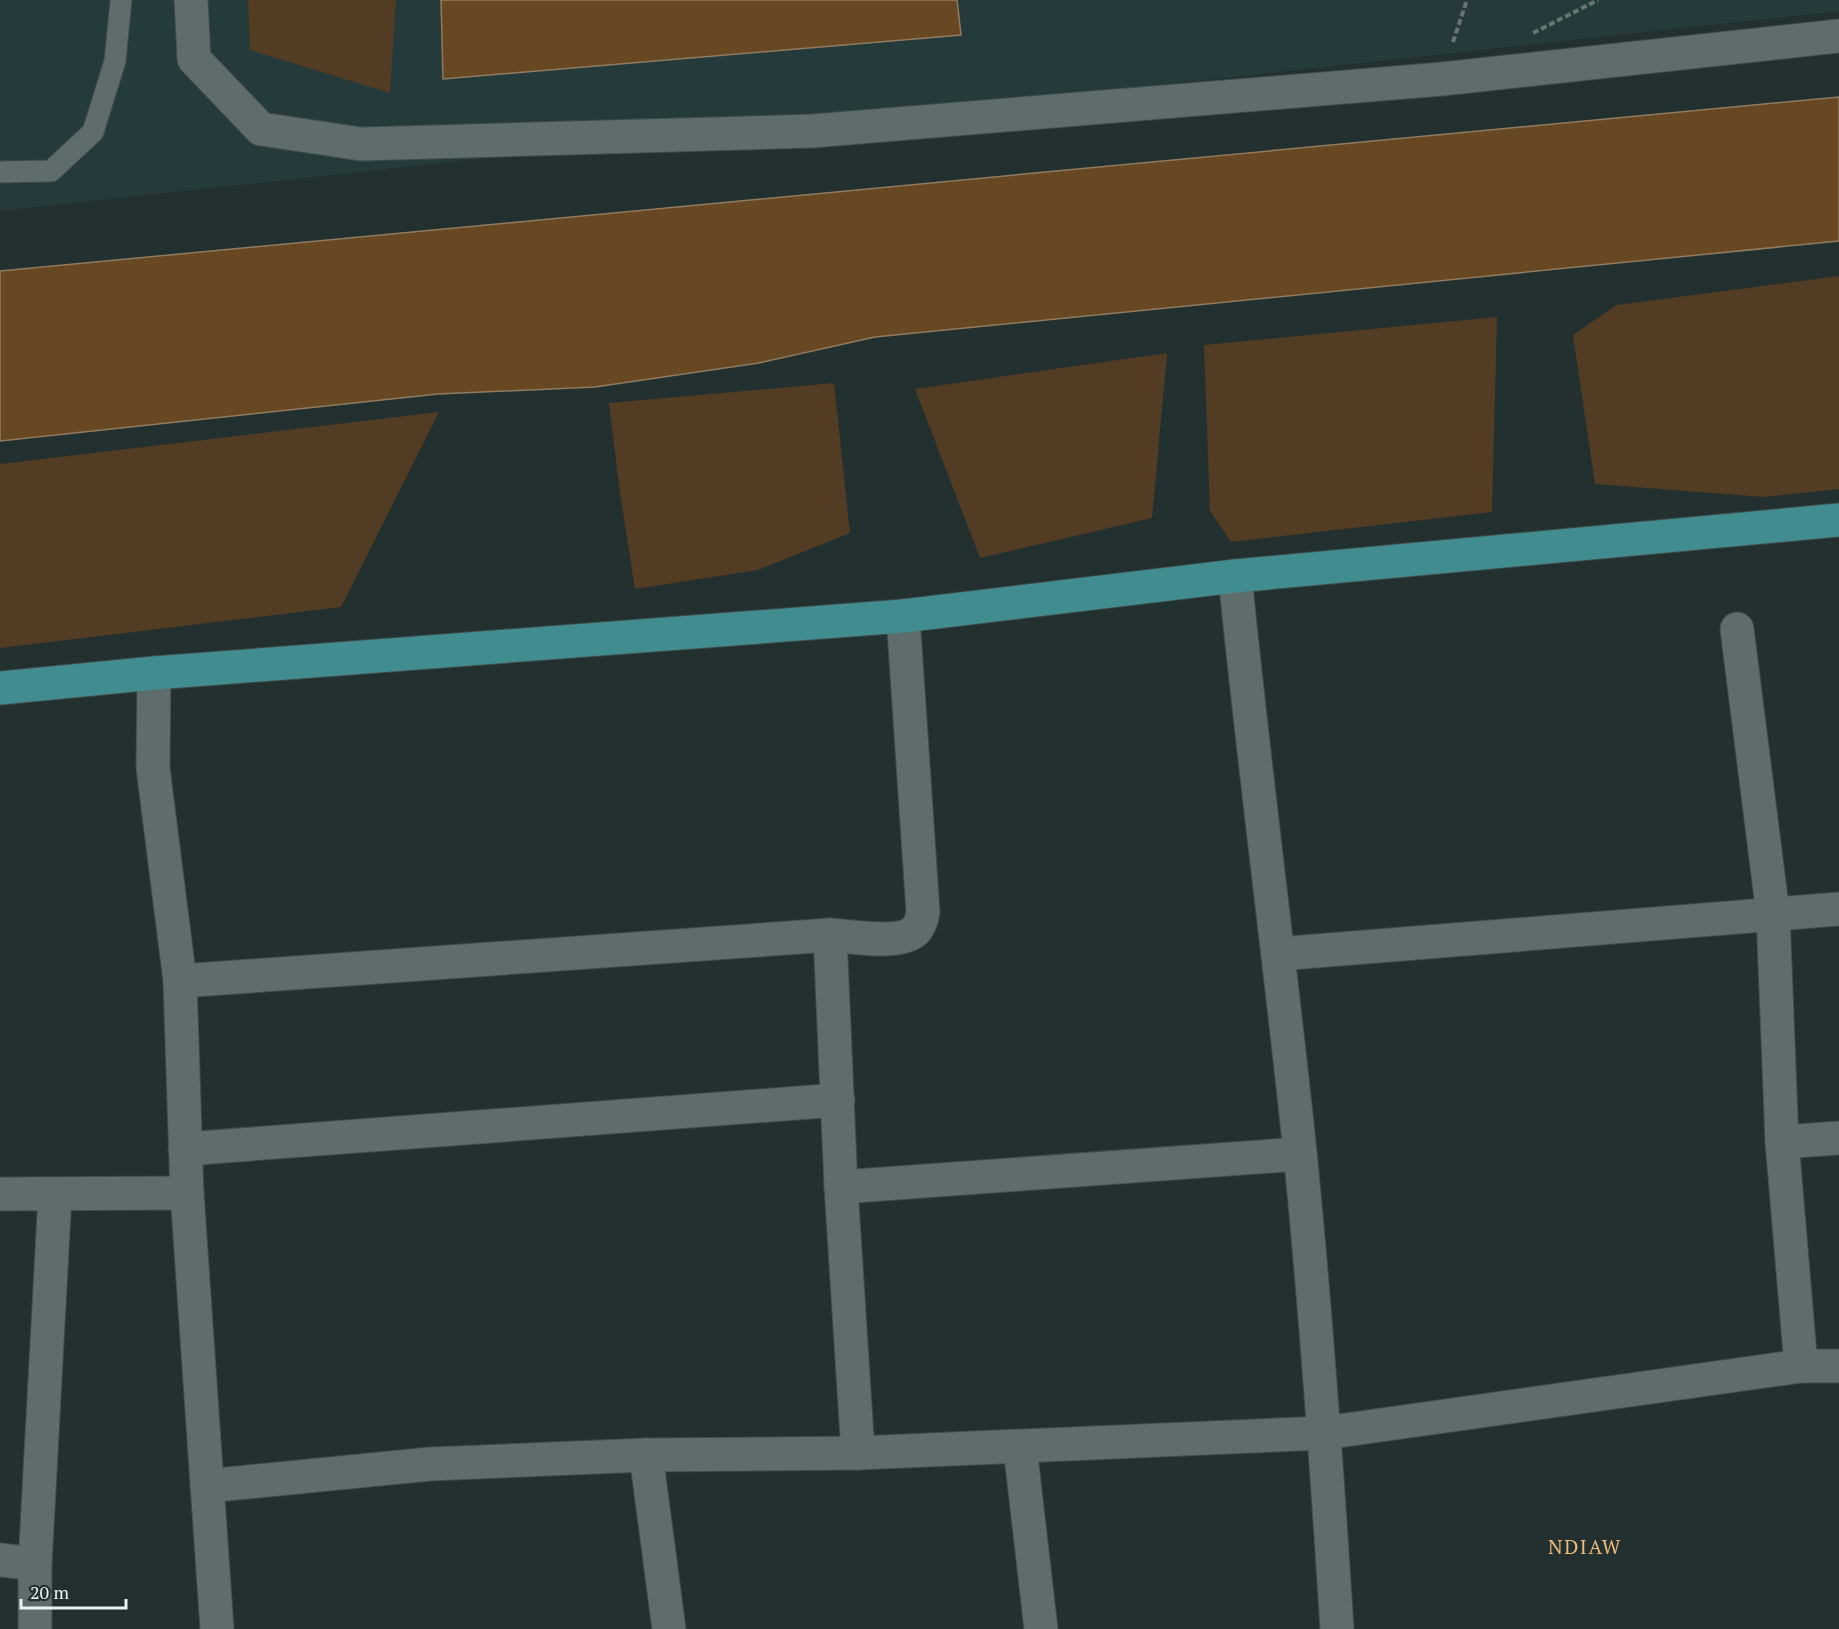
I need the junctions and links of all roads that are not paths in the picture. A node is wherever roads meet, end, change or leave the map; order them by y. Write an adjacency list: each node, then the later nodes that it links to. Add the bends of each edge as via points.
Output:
1 (121, 0): 4 (lane, via 115,61 93,132 51,171)
2 (191, 0): 3 (street, via 194,60 261,129 361,144 812,131 1442,79)
3 (1839, 36)
4 (0, 172)
5 (1839, 520): 6 (main road)
6 (1235, 576): 7 (main road); 14 (street)
7 (903, 616): 9 (main road); 13 (street, via 923,912 917,929 909,936 896,939)
8 (1737, 629): 12 (street)
9 (154, 673): 10 (main road); 15 (street, via 153,768)
10 (0, 688)
11 (1839, 909): 12 (street)
12 (1773, 914): 14 (street); 18 (street)
13 (830, 934): 15 (street); 16 (street)
14 (1278, 954): 20 (street)
15 (180, 981): 19 (street)
16 (838, 1100): 19 (street); 21 (street)
17 (1839, 1138): 18 (street)
18 (1782, 1142): 25 (street)
19 (185, 1149): 22 (street)
20 (1300, 1154): 21 (street); 27 (street)
21 (840, 1187): 29 (street)
22 (187, 1193): 24 (street); 31 (street)
23 (0, 1194): 24 (street)
24 (55, 1195): 33 (street)
25 (1801, 1366): 26 (street); 27 (street)
26 (1839, 1366)
27 (1324, 1433): 28 (street); 38 (street)
28 (1020, 1447): 29 (street); 37 (street)
29 (858, 1453): 30 (street)
30 (646, 1455): 31 (street, via 430,1464); 36 (street)
31 (207, 1486): 35 (street)
32 (0, 1560): 33 (street)
33 (35, 1564): 34 (street)
34 (35, 1629)
35 (217, 1629)
36 (669, 1629)
37 (1041, 1629)
38 (1337, 1629)

